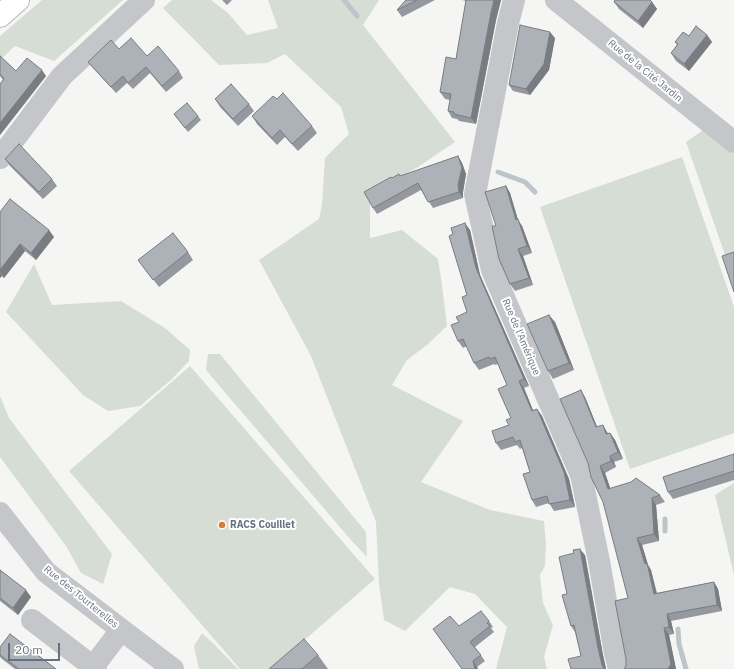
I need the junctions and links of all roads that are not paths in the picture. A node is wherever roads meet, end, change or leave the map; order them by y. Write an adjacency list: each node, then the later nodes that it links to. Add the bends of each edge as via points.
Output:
1 (18, 0): 5 (highway)
2 (144, 0): 7 (street, via 62,76)
3 (514, 0): 13 (street, Rue de l'Amérique, via 475,194 492,270 580,475)
4 (556, 0): 6 (street, Rue de la Cité Jardin)
5 (0, 16)
6 (734, 142)
7 (0, 158)
8 (0, 513): 10 (street, Rue des Tourterelles, via 46,572)
9 (32, 620): 11 (street)
10 (121, 630): 11 (street); 12 (street, Rue des Tourterelles)
11 (94, 668)
12 (173, 669)
13 (619, 669)

